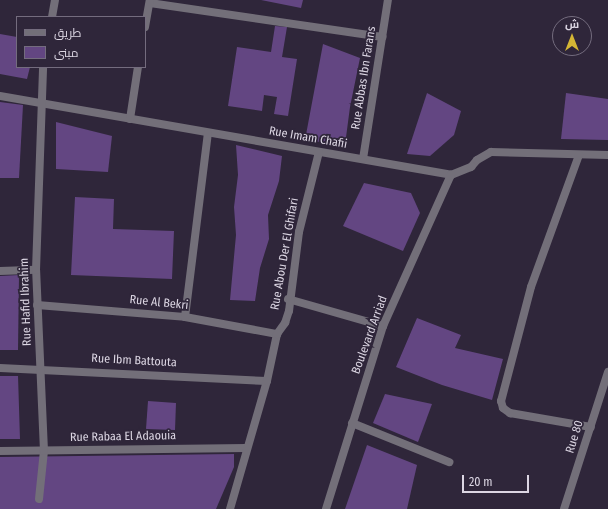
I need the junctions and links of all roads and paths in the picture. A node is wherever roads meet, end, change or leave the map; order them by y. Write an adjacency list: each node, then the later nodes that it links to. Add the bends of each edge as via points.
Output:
1 (55, 0): 4 (street)
2 (388, 0): 6 (street, Rue Abbas Ibn Farans)
3 (150, 2): 5 (street); 6 (street)
4 (52, 16)
5 (146, 22)
6 (383, 37): 16 (street, Rue Abbas Ibn Farans)
7 (43, 68): 10 (street, Rue Hafid Ibrahim)
8 (138, 68): 11 (street)
9 (0, 96): 10 (street, Rue Imam Chafii)
10 (42, 103): 11 (street, Rue Imam Chafii); 18 (street, Rue Hafid Ibrahim)
11 (130, 119): 12 (street, Rue Imam Chafii)
12 (208, 133): 13 (street, Rue Imam Chafii); 22 (street)
13 (319, 152): 16 (street, Rue Imam Chafii); 20 (street, Rue Abou Der El Ghifari, via 299,232)
14 (579, 155): 15 (street); 17 (street, via 492,152); 30 (street, via 531,287 501,401 503,408 510,413)
15 (608, 155)
16 (363, 159): 17 (street, Rue Imam Chafii)
17 (451, 175): 23 (street, Boulevard Arriad)
18 (36, 270): 19 (street); 21 (street, Rue Hafid Ibrahim)
19 (0, 271)
20 (288, 299): 23 (street); 24 (street, Rue Abou Der El Ghifari, via 285,323)
21 (37, 305): 22 (street, Rue Al Bekri); 26 (street, Rue Hafid Ibrahim)
22 (185, 317): 24 (street, Rue Al Bekri)
23 (383, 326): 29 (street, Boulevard Arriad)
24 (277, 334): 28 (street, Rue Abou Der El Ghifari)
25 (0, 368): 26 (street, Rue Ibm Battouta)
26 (41, 369): 28 (street, Rue Ibm Battouta); 32 (street, Rue Hafid Ibrahim)
27 (608, 372): 30 (street, Rue 80)
28 (267, 380): 31 (street, Rue Abou Der El Ghifari)
29 (352, 423): 34 (street); 37 (street, Boulevard Arriad)
30 (591, 428): 38 (street, Rue 80)
31 (246, 448): 32 (street, Rue Rabaa El Adaouia); 36 (street, Rue Abou Der El Ghifari)
32 (44, 451): 33 (street, Rue Rabaa El Adaouia); 35 (street, Rue Hafid Ibrahim)
33 (0, 452)
34 (449, 462)
35 (39, 499)
36 (230, 509)
37 (326, 509)
38 (564, 509)

